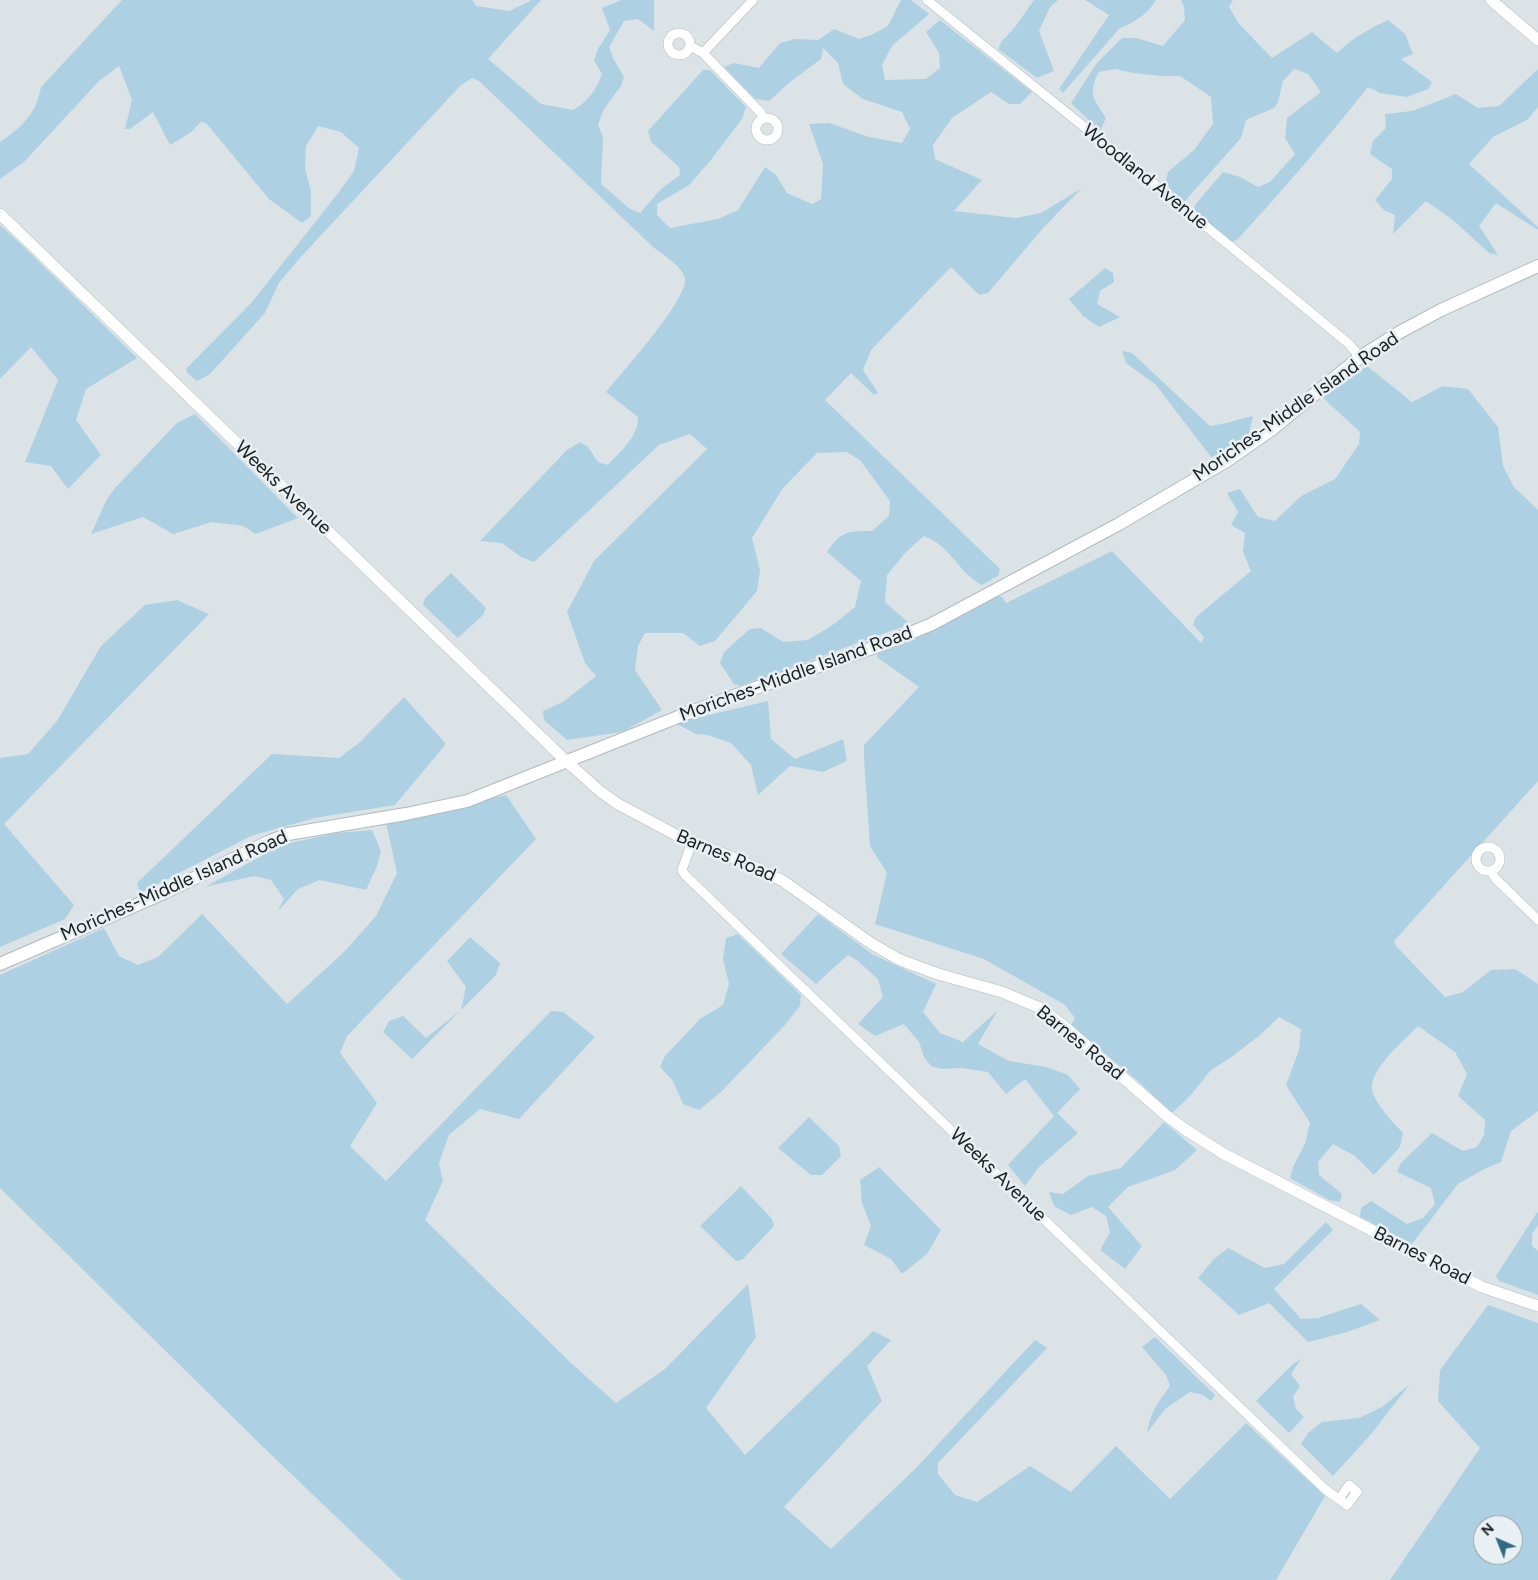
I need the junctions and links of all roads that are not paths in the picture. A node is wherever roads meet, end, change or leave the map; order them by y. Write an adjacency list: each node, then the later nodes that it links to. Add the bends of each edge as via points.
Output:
1 (753, 0): 6 (street)
2 (927, 0): 10 (street, Woodland Avenue, via 1291,296)
3 (1491, 0): 4 (street)
4 (1538, 40)
5 (690, 46): 6 (street)
6 (702, 53): 7 (street, via 761,113)
7 (763, 119)
8 (0, 214): 11 (street, Weeks Avenue)
9 (1538, 266): 10 (main road, Moriches-Middle Island Road, via 1441,310)
10 (1360, 357): 11 (main road, Moriches-Middle Island Road, via 1271,430 1228,460 1119,524 940,620 884,644 688,713)
11 (567, 762): 12 (street, Barnes Road, via 618,804); 15 (main road, Moriches-Middle Island Road, via 467,801 288,834 164,893)
12 (692, 842): 16 (street, Barnes Road, via 783,881 862,938 900,960 1002,992 1040,1008 1167,1116 1224,1154 1482,1287); 17 (street, Weeks Avenue, via 682,870 685,875)
13 (1491, 871): 14 (street)
14 (1538, 920)
15 (0, 964)
16 (1538, 1306)
17 (1339, 1499)

